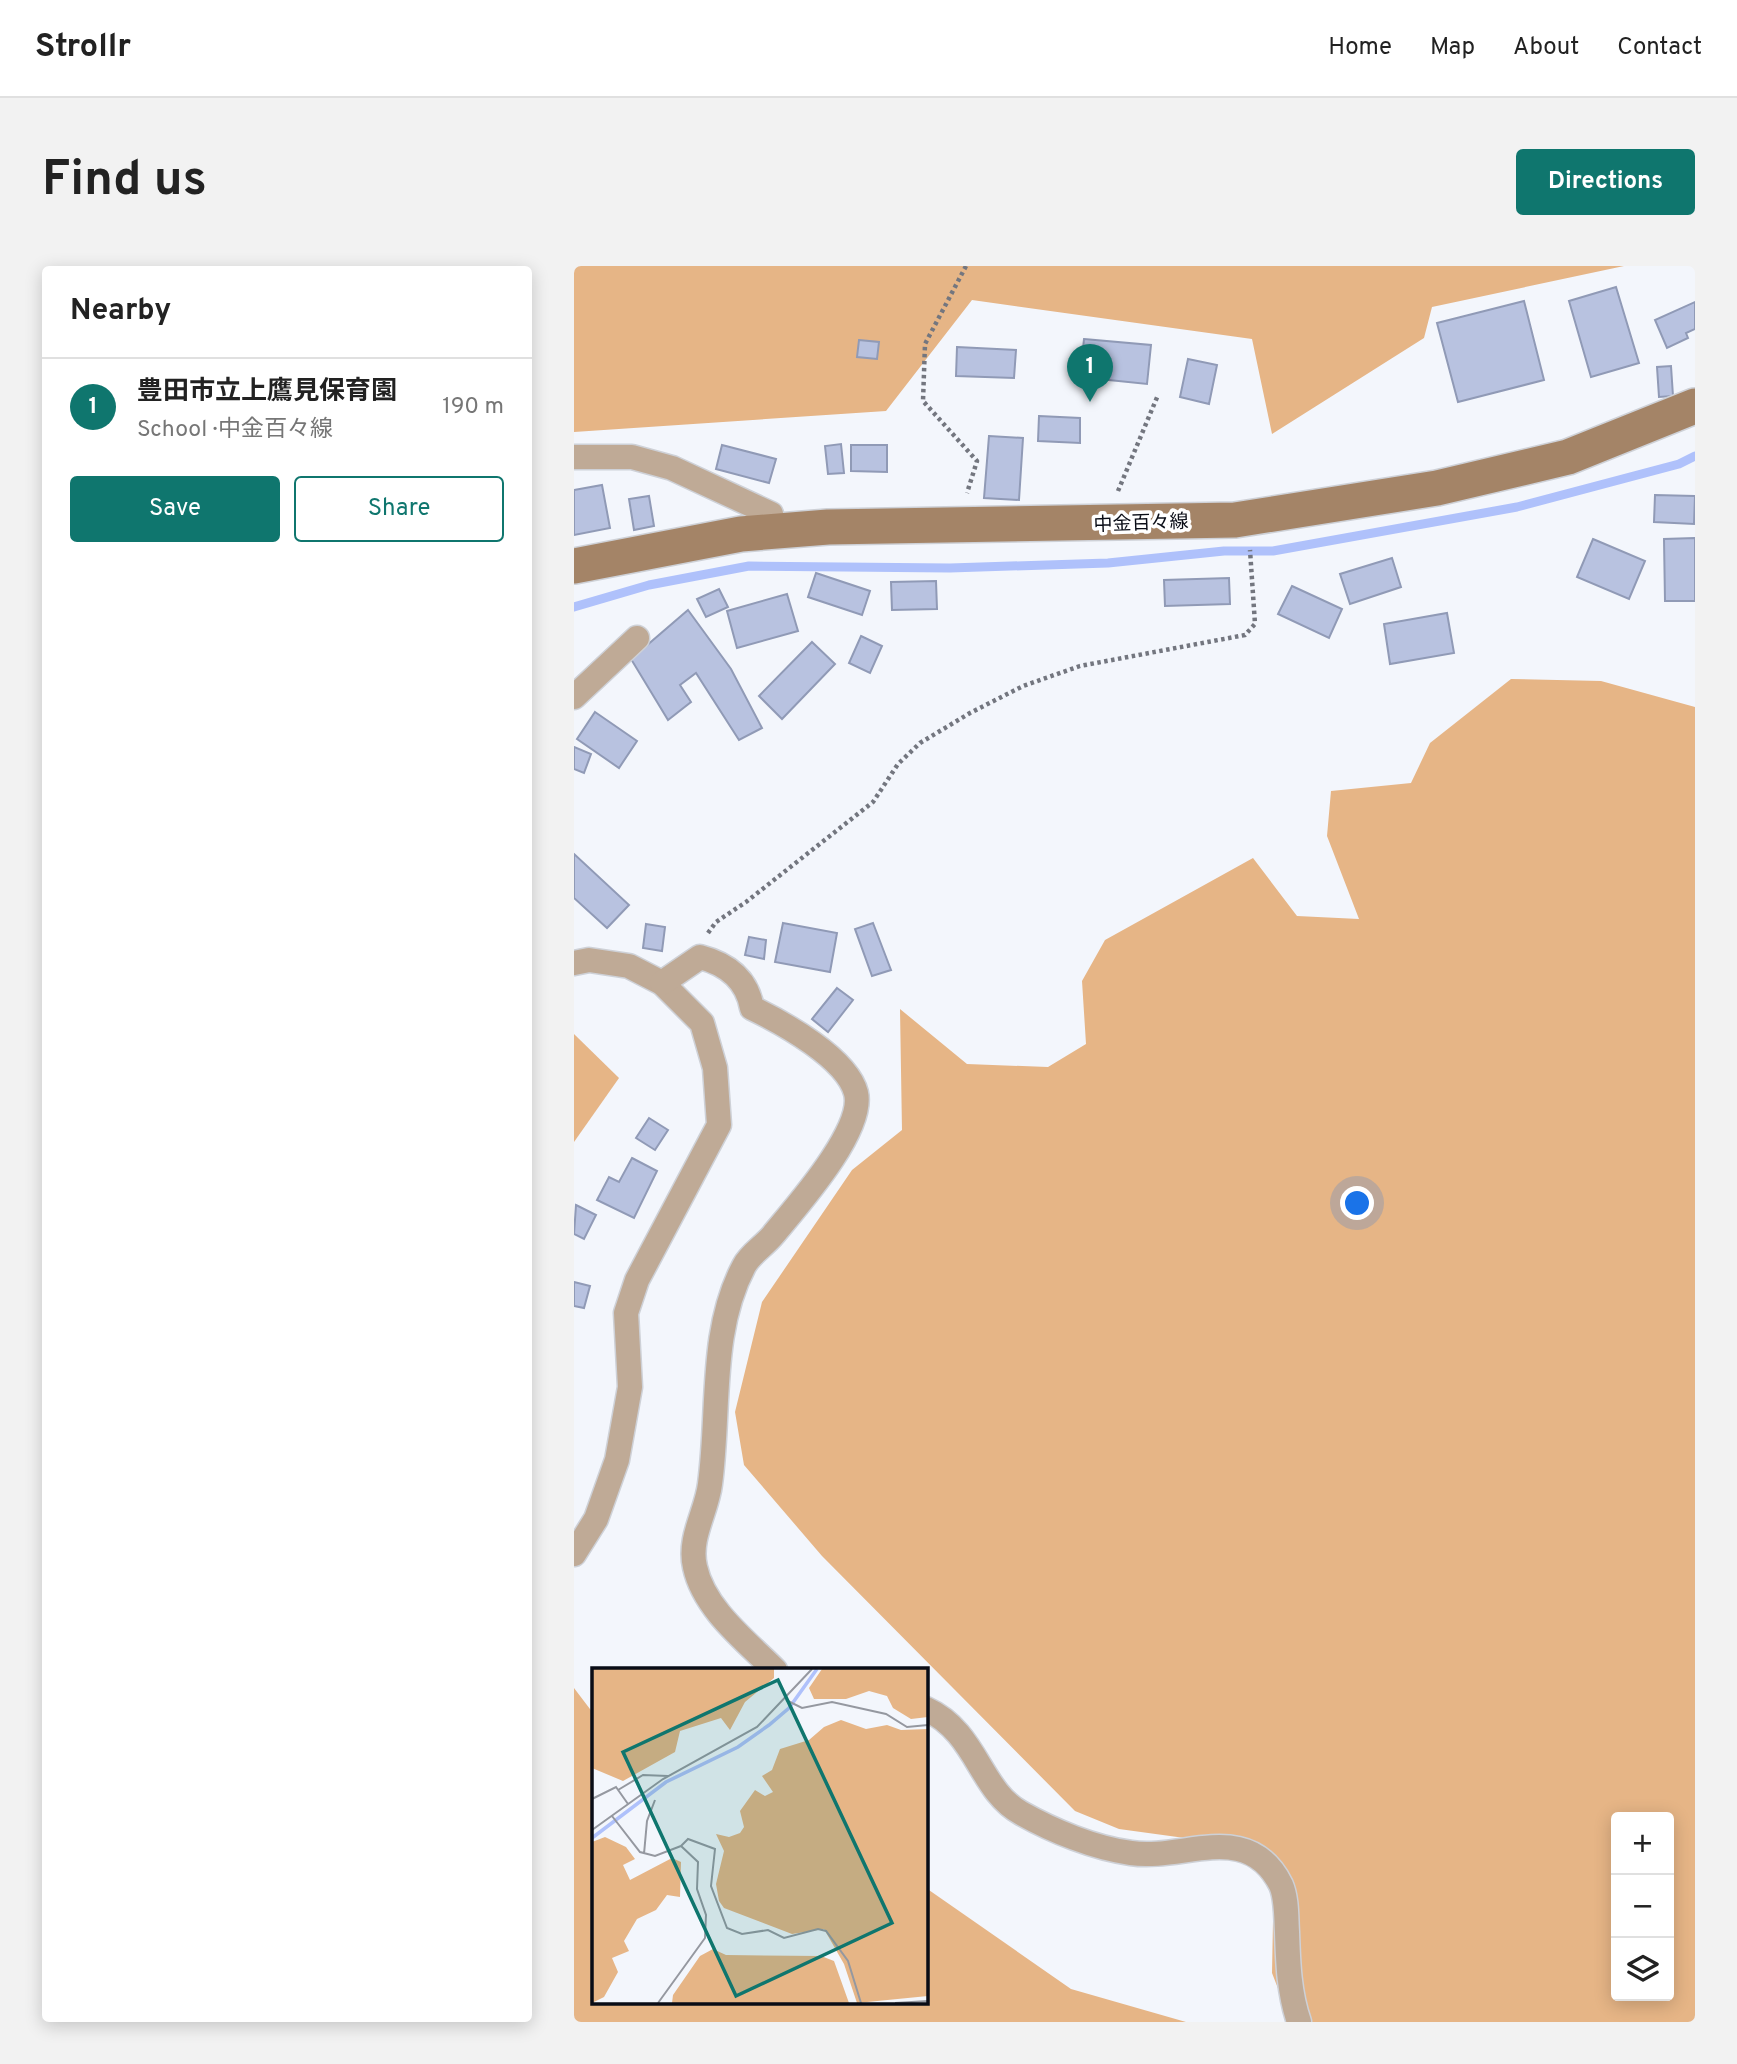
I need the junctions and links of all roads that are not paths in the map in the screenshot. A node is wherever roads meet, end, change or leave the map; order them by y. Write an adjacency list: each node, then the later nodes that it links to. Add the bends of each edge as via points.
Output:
1 (1693, 419): 3 (main road, 中金百々線, via 1568,457 1437,488 1236,520 828,527)
2 (574, 457): 3 (street, via 632,457 672,468 771,514)
3 (774, 532): 4 (main road, 中金百々線, via 741,534)
4 (574, 566)
5 (637, 638): 6 (street)
6 (574, 697)
7 (574, 963): 8 (street, via 589,960 629,966)
8 (662, 983): 9 (street, via 702,1023 715,1068 719,1125 637,1279 626,1313 631,1387 617,1460 596,1519); 10 (street, via 700,957 718,962 739,978 749,992 752,1008 807,1040 847,1074 856,1093 857,1113 849,1133 802,1202 746,1263 727,1302 721,1331 710,1487 699,1522 695,1566 707,1596)
9 (574, 1554)
10 (773, 1668)
11 (928, 1710): 12 (street, via 943,1716 964,1738 997,1790 1017,1811 1051,1828 1131,1853 1162,1854 1223,1845 1258,1858 1280,1885 1285,1901 1289,1982)
12 (1299, 2022)

